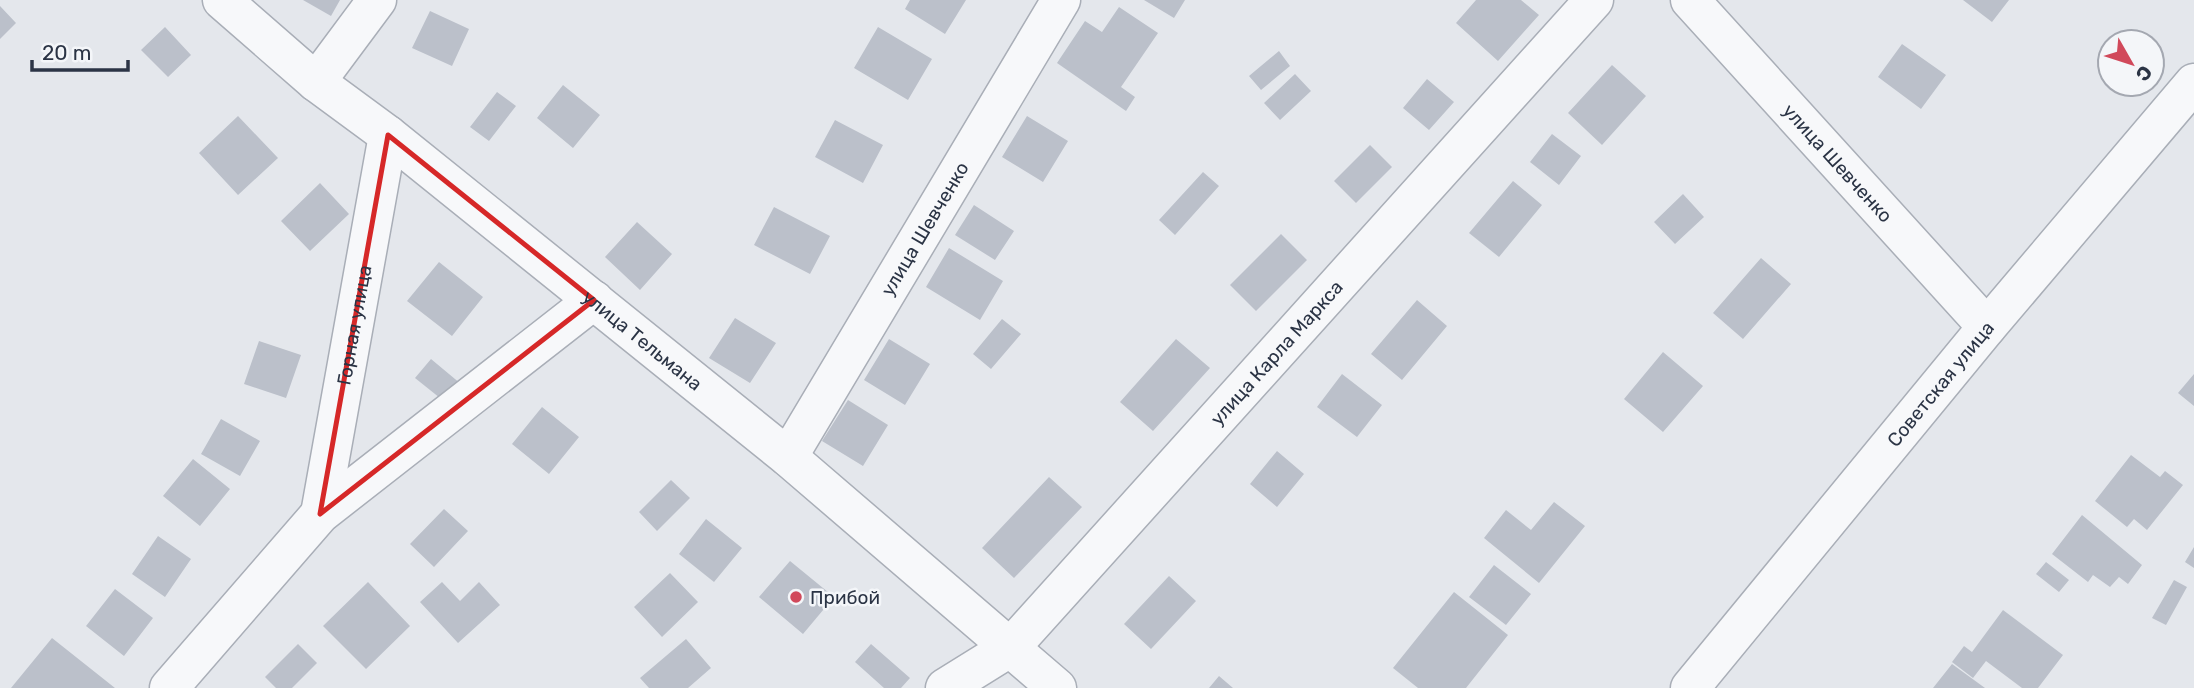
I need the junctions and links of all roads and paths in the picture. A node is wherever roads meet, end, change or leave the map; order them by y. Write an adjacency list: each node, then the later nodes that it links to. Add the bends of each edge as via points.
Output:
1 (222, 0): 6 (street, улица Тельмана)
2 (377, 0): 6 (street)
3 (1061, 0): 11 (street, улица Шевченко)
4 (1594, 0): 13 (street, улица Карла Маркса)
5 (1690, 0): 10 (street, улица Шевченко)
6 (316, 82): 8 (street, улица Тельмана)
7 (2194, 83): 10 (street, Советская улица)
8 (388, 135): 9 (street, улица Тельмана); 12 (street, Горная улица)
9 (594, 300): 11 (street, улица Тельмана); 12 (street)
10 (1987, 327): 17 (street, Советская улица)
11 (788, 457): 13 (street, улица Тельмана)
12 (320, 514): 14 (street)
13 (1012, 647): 15 (street, улица Карла Маркса); 16 (street, улица Тельмана)
14 (169, 688)
15 (946, 688)
16 (1057, 688)
17 (1690, 688)

